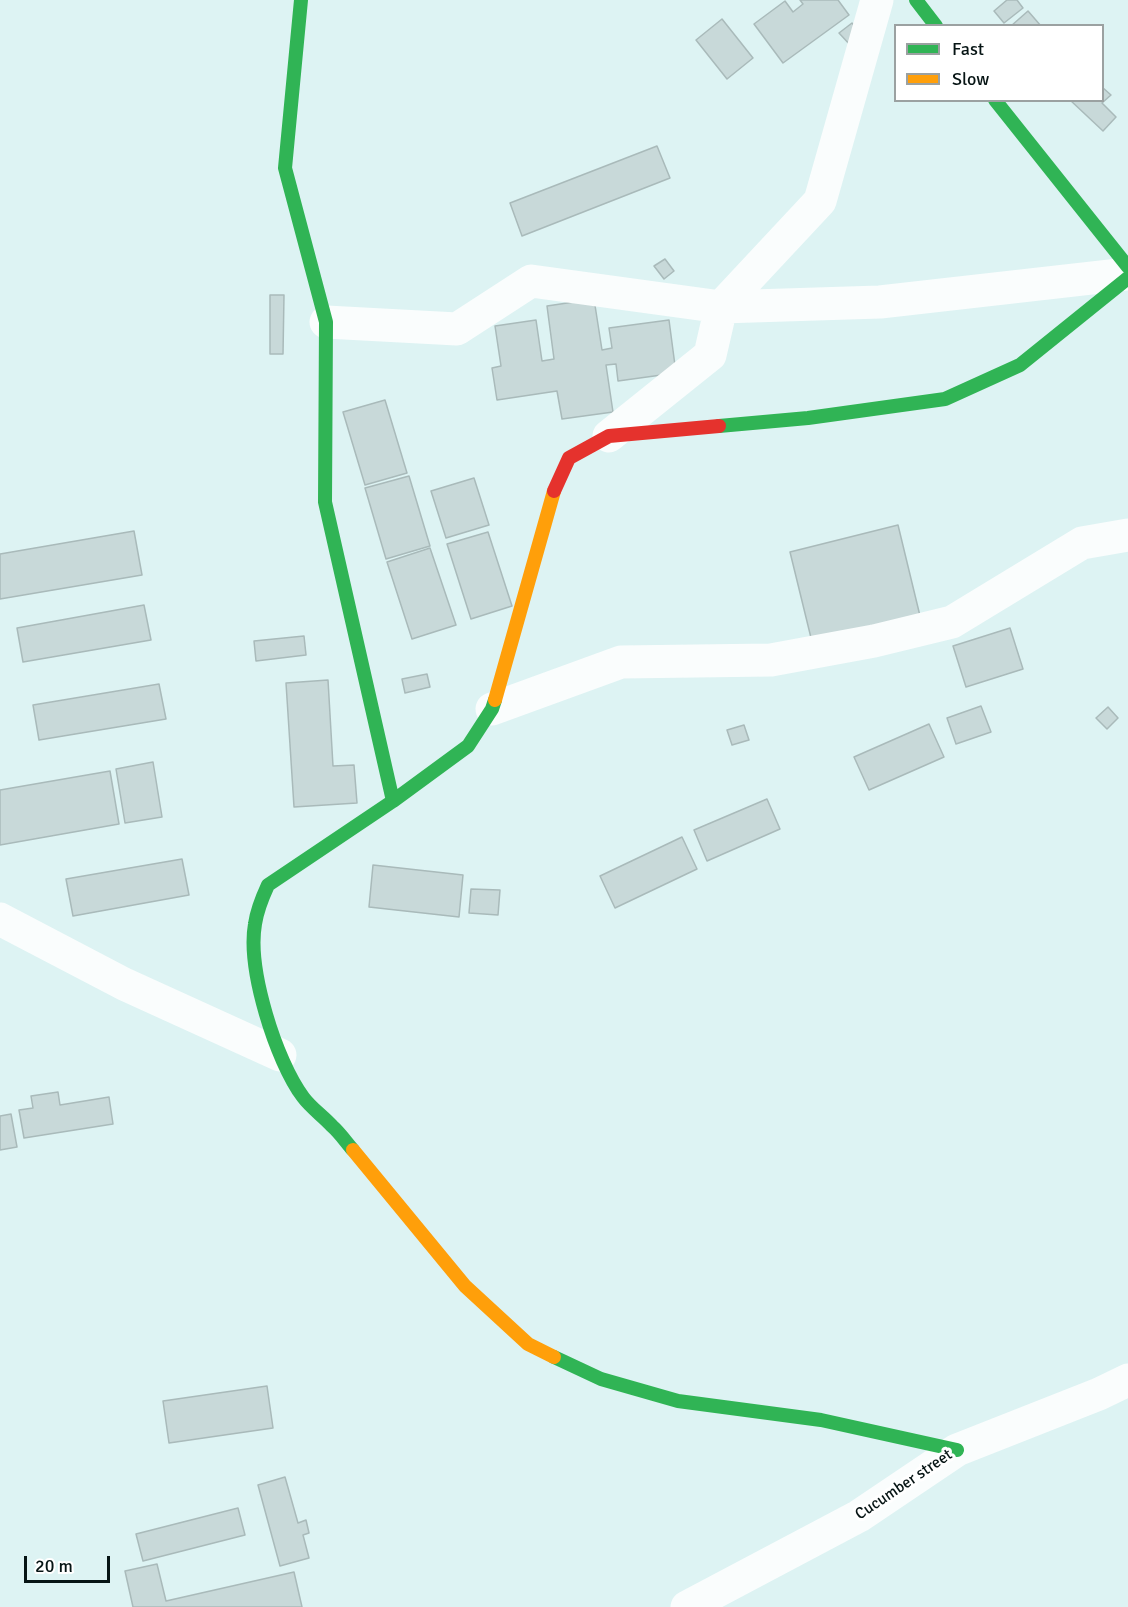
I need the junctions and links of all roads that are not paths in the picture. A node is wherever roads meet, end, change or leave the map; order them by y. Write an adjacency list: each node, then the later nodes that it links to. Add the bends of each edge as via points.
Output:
1 (301, 0): 9 (street, via 285,168)
2 (877, 0): 8 (street, via 820,201)
3 (916, 0): 4 (street)
4 (934, 24)
5 (997, 102): 6 (street)
6 (1128, 267)
7 (1128, 276): 8 (street, via 880,302); 10 (street, via 1020,365 945,399 807,418)
8 (721, 307): 9 (street, via 531,281 457,329); 10 (street, via 710,355)
9 (326, 322): 13 (street, via 325,502)
10 (609, 436): 12 (street, via 569,458 557,481)
11 (1128, 535): 12 (street, via 1082,543 952,622 771,660 621,662)
12 (492, 709): 13 (street, via 468,746)
13 (393, 801): 15 (street, via 268,885 259,904 254,926 256,969 263,1006)
14 (0, 919): 15 (street, via 124,984)
15 (280, 1055): 17 (street, via 303,1097 334,1127 465,1286 528,1344 602,1379 678,1401 821,1420)
16 (1128, 1380): 17 (street, Cucumber street)
17 (957, 1450): 18 (street, Cucumber street, via 859,1516)
18 (687, 1607)

